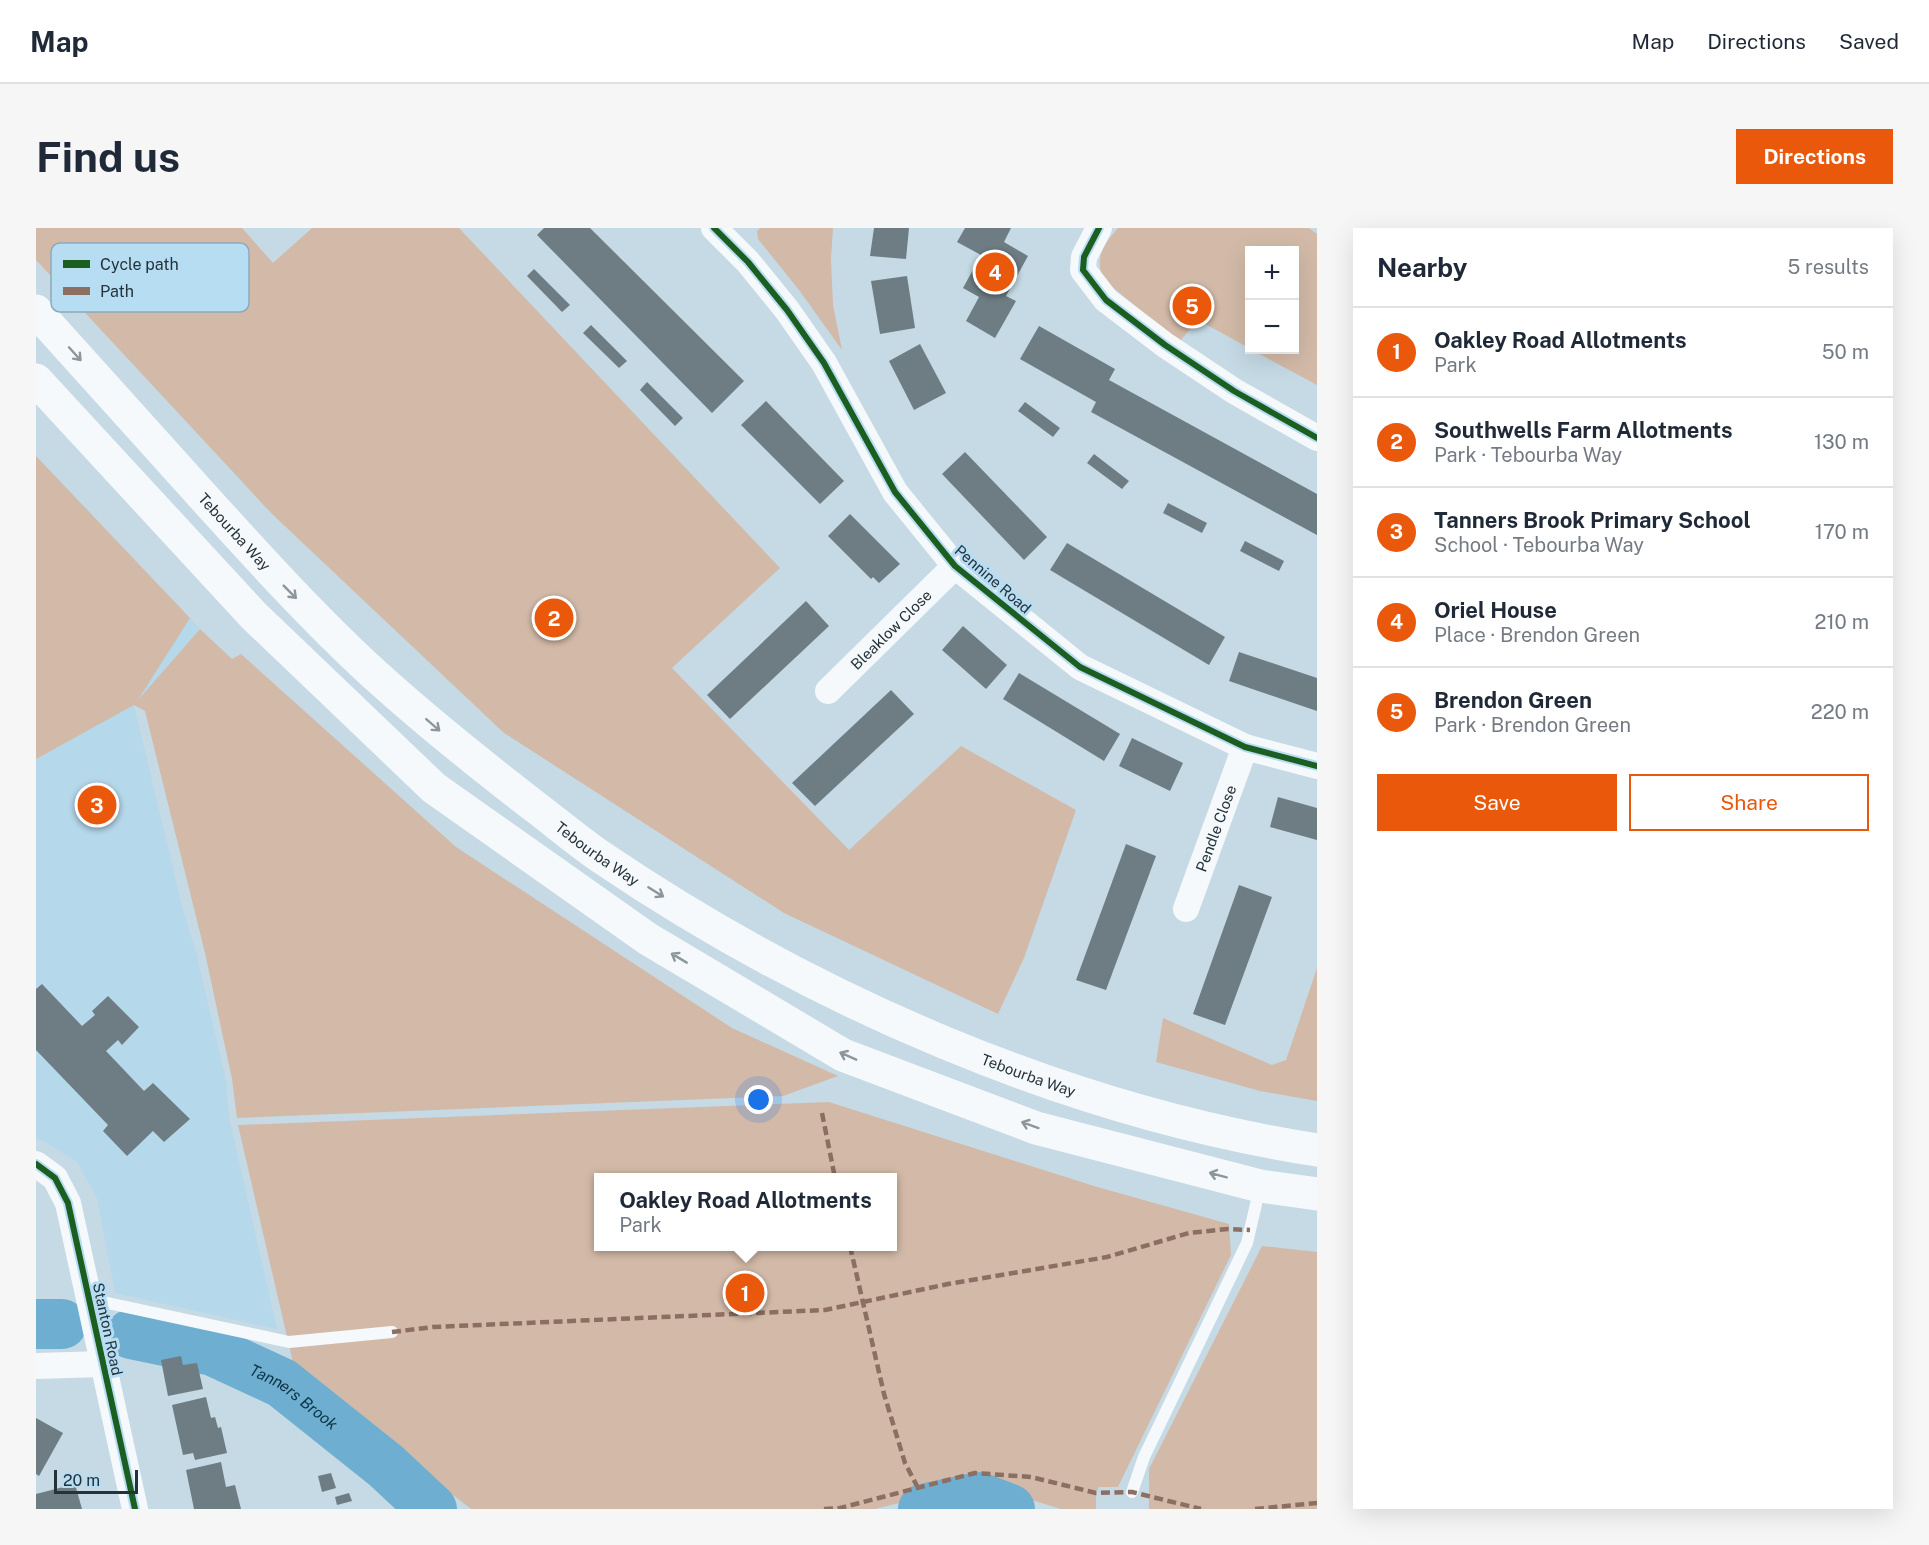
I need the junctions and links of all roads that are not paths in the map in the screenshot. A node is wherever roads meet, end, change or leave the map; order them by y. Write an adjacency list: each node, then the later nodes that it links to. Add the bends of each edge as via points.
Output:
1 (1099, 228): 5 (street, via 1084,256 1083,270 1106,300 1234,391)
2 (718, 229): 6 (street, Pennine Road, via 787,310 824,363 895,492)
3 (36, 311): 11 (main road, Tebourba Way, one-way to 11, via 284,586 373,673 469,756 599,856 725,935 858,1004 965,1051 1075,1091 1166,1117)
4 (36, 380): 13 (main road, one-way to 4, via 1036,1128 843,1056 648,939 434,788 254,616)
5 (1317, 438)
6 (955, 566): 7 (street, Bleaklow Close); 8 (street, Pennine Road, via 1080,667)
7 (828, 691)
8 (1245, 747): 9 (street, Pennine Road); 10 (street, Pendle Close)
9 (1317, 766)
10 (1186, 909)
11 (1317, 1150)
12 (37, 1164): 15 (street, Stanton Road, via 55,1178 68,1203)
13 (1260, 1186): 14 (main road); 19 (lane, via 1247,1243 1144,1456)
14 (1317, 1194)
15 (89, 1299): 16 (lane, via 289,1342); 17 (street, Stanton Road)
16 (392, 1332)
17 (103, 1364): 18 (street); 20 (street, Stanton Road)
18 (36, 1366)
19 (1132, 1492)
20 (135, 1509)

